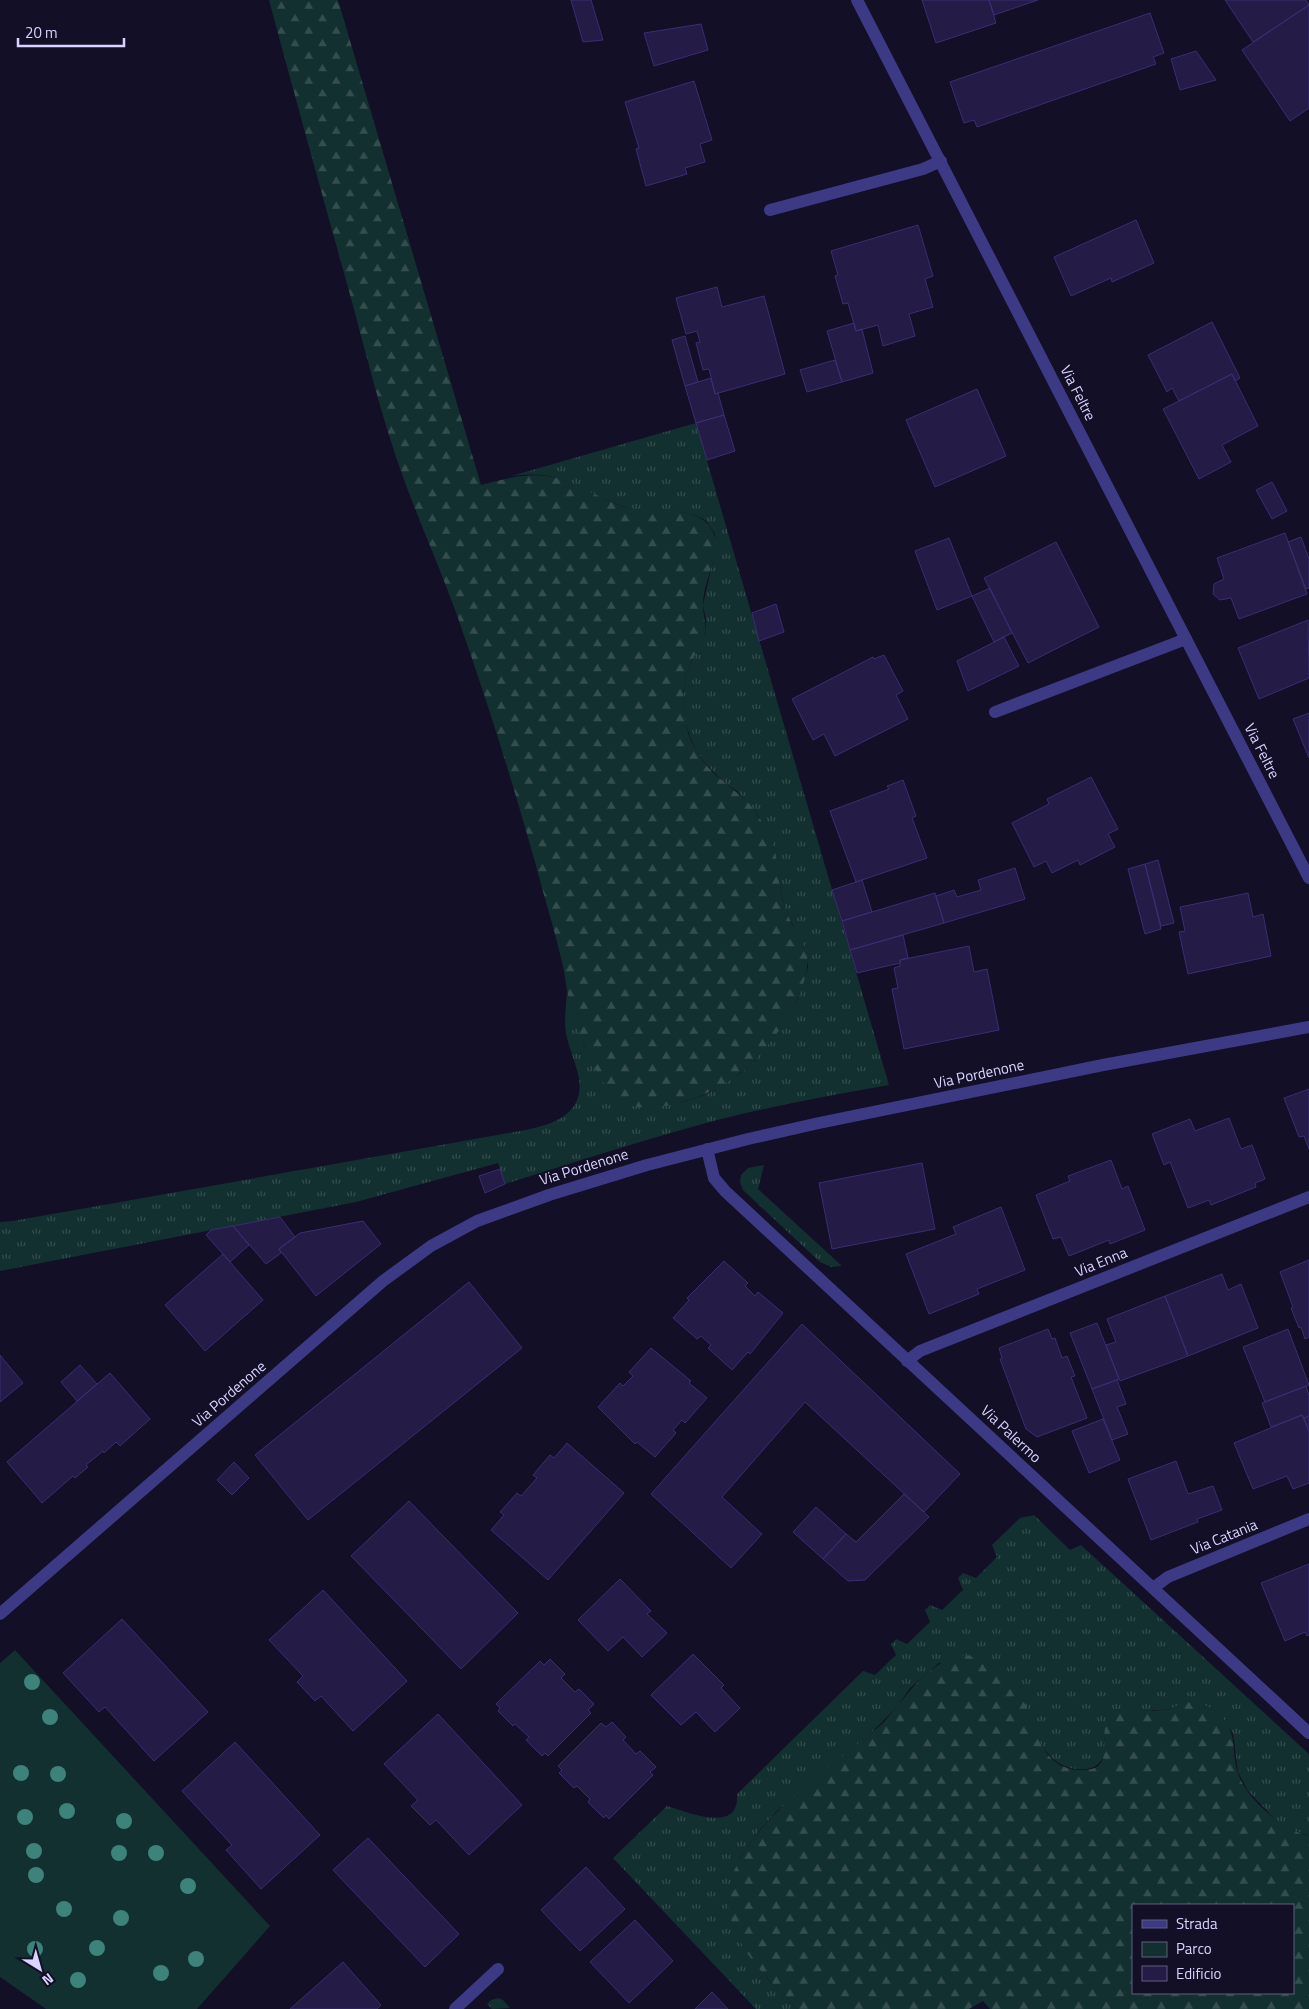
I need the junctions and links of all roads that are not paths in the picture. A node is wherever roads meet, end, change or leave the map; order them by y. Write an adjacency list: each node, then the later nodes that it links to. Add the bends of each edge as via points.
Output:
1 (857, 0): 2 (street, Via Feltre)
2 (940, 162): 3 (street); 4 (street, Via Feltre)
3 (770, 210)
4 (1186, 639): 5 (street); 6 (street, Via Feltre)
5 (995, 712)
6 (1309, 878)
7 (1309, 1027): 8 (street, Via Pordenone, via 1032,1079)
8 (706, 1149): 10 (street, Via Palermo, via 714,1178 720,1186); 13 (street, Via Pordenone, via 549,1194 477,1221 431,1246 383,1281)
9 (1309, 1197): 10 (street, Via Enna, via 920,1351)
10 (907, 1360): 12 (street, Via Palermo)
11 (1309, 1520): 12 (street, Via Catania, via 1168,1577)
12 (1153, 1588): 14 (street, Via Palermo)
13 (0, 1614)
14 (1309, 1733)
15 (498, 1969): 16 (street)
16 (455, 2009)

